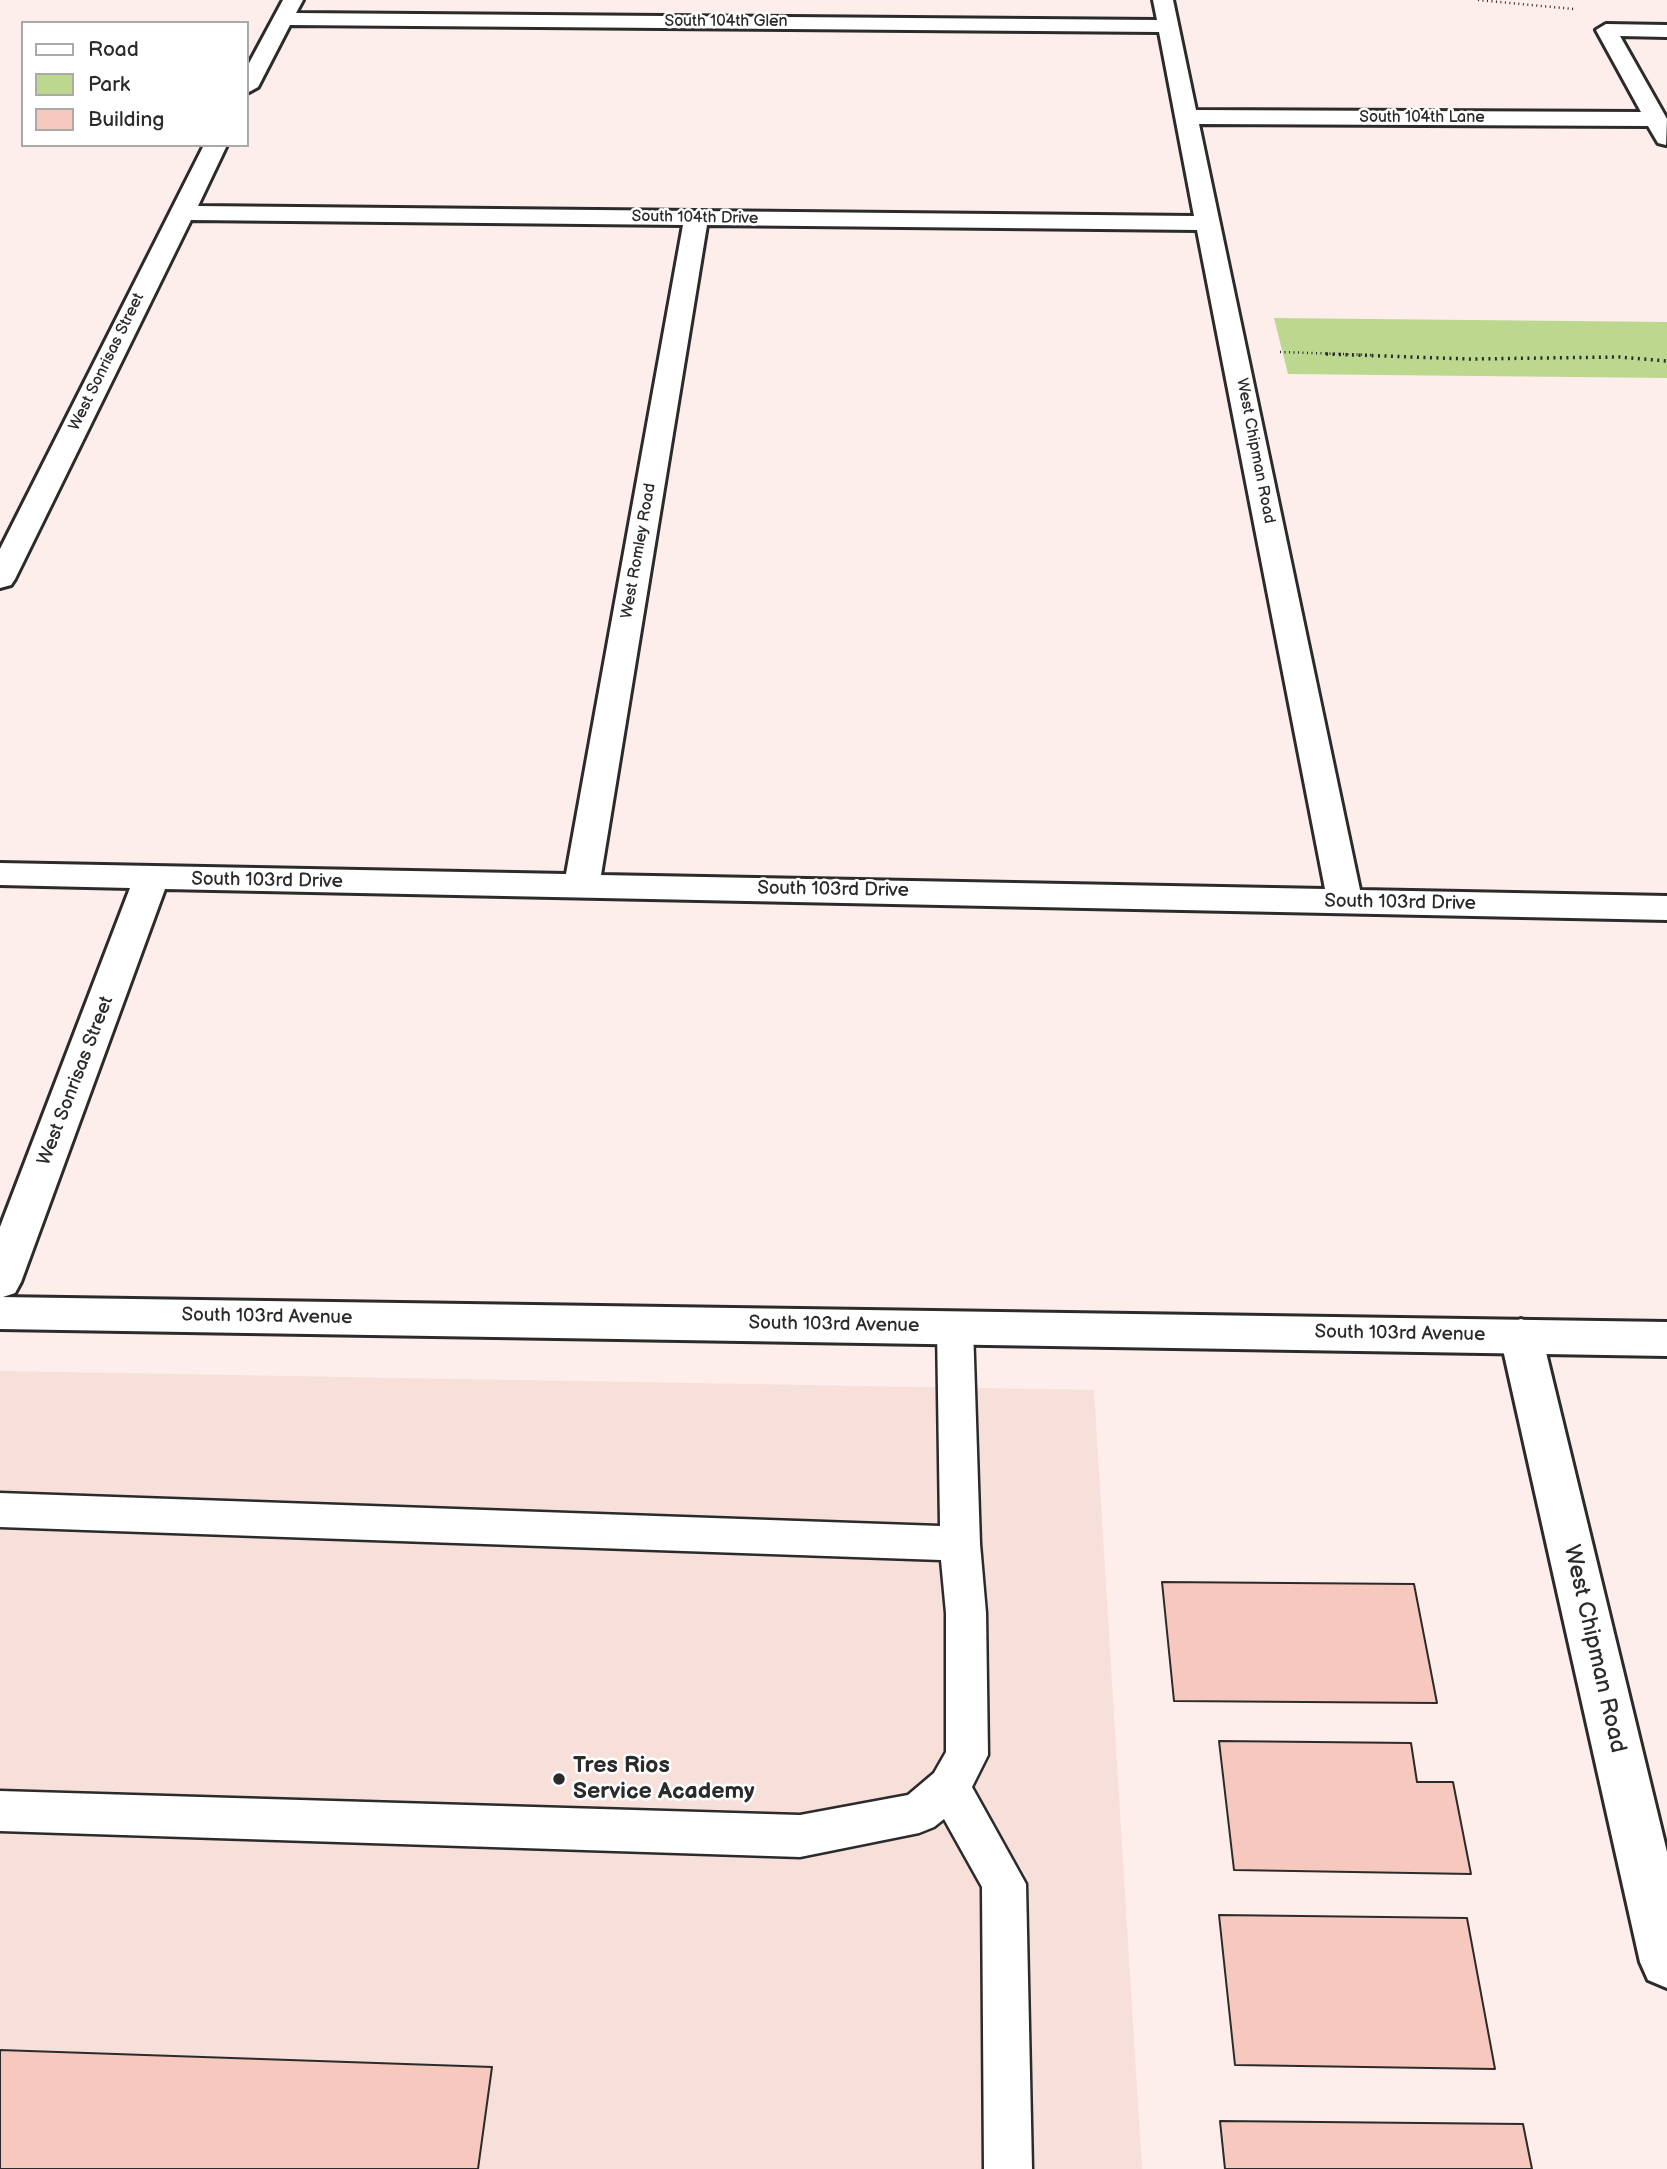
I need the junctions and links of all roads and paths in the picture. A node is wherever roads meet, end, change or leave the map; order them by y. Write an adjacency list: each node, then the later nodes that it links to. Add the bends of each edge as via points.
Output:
1 (1478, 0): 4 (path, via 1570,7 1601,22)
2 (288, 9): 3 (street, South 104th Glen); 6 (street)
3 (1166, 13): 7 (street, West Chipman Road)
4 (1606, 30): 5 (street); 8 (street)
5 (1667, 31)
6 (248, 85)
7 (1188, 117): 8 (street, South 104th Lane); 13 (street, West Chipman Road)
8 (1656, 119): 9 (street)
9 (1667, 139)
10 (215, 147): 11 (street, West Sonrisas Street)
11 (181, 213): 12 (street, South 104th Drive); 16 (street, West Sonrisas Street)
12 (696, 218): 13 (street, South 104th Drive); 19 (street, West Romley Road)
13 (1210, 223): 14 (street, West Chipman Road)
14 (1236, 352): 15 (path, via 1469,359 1619,356); 20 (street, West Chipman Road)
15 (1667, 361)
16 (0, 579)
17 (0, 874): 18 (street, South 103rd Drive)
18 (151, 879): 19 (street, South 103rd Drive); 22 (street, West Sonrisas Street)
19 (582, 884): 20 (street, South 103rd Drive)
20 (1345, 903): 21 (street, South 103rd Drive)
21 (1667, 908)
22 (0, 1282)
23 (0, 1313): 24 (street, South 103rd Avenue)
24 (955, 1327): 25 (street, South 103rd Avenue); 28 (lane)
25 (1521, 1336): 26 (street, South 103rd Avenue); 31 (street, West Chipman Road)
26 (1667, 1339)
27 (0, 1510): 28 (lane)
28 (960, 1544): 29 (lane, via 966,1613 967,1755)
29 (949, 1787): 30 (lane, via 919,1813 800,1836); 32 (lane, via 1004,1884)
30 (0, 1811)
31 (1667, 1962)
32 (1008, 2169)

